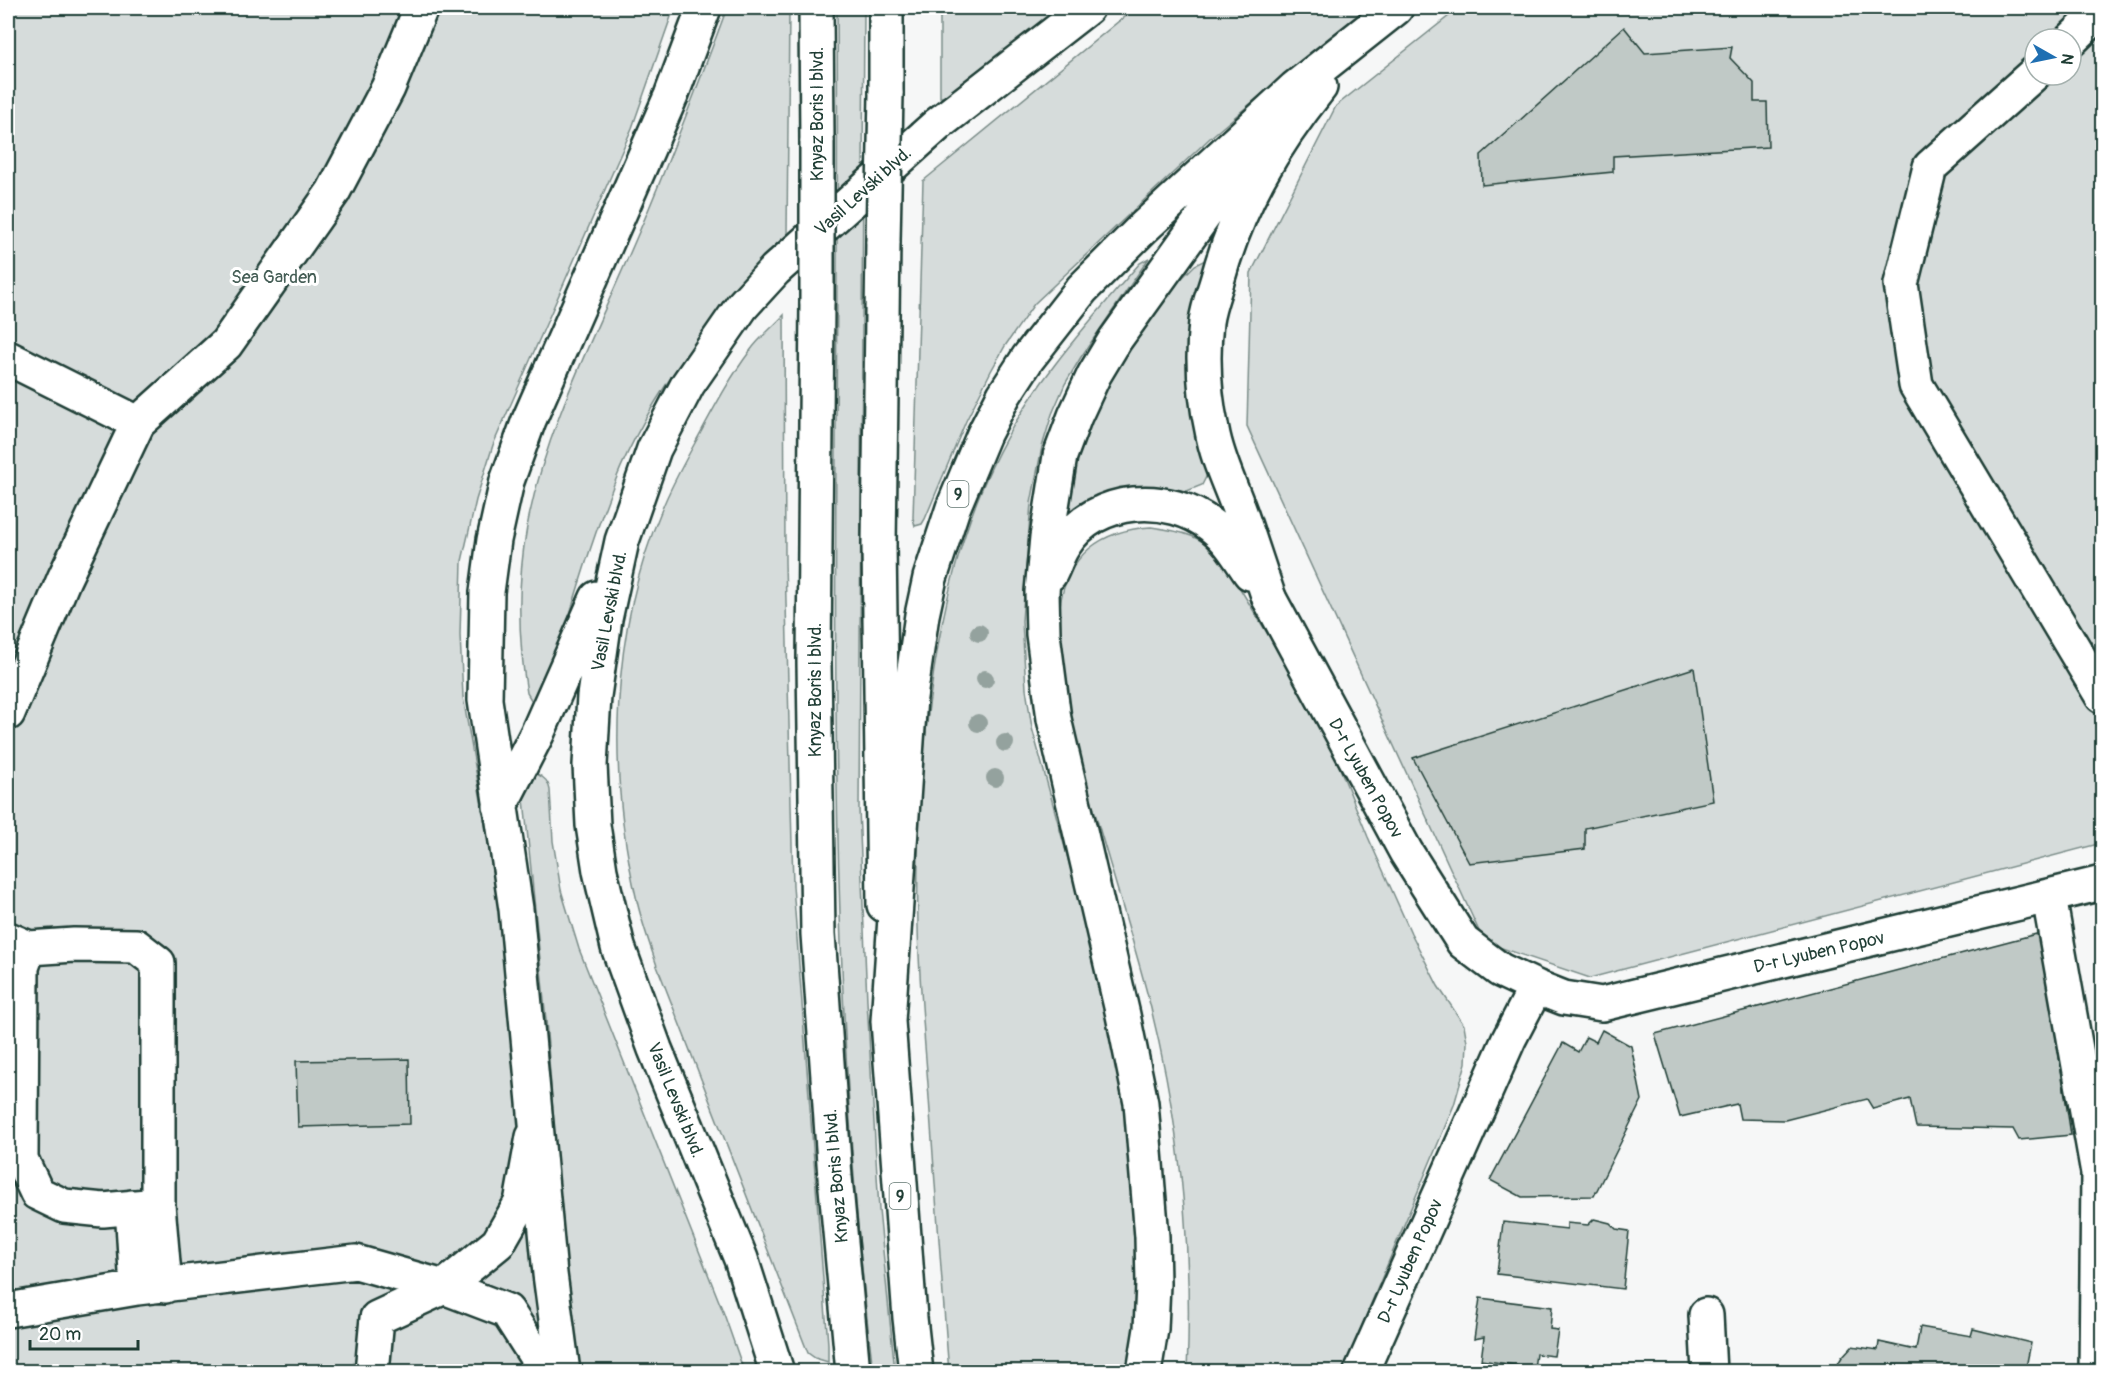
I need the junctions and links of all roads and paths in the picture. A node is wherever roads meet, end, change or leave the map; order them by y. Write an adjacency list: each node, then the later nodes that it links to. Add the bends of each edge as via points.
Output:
1 (421, 8): 13 (main road, via 387,87 333,192 226,344)
2 (704, 8): 19 (main road, via 671,96 529,420 507,481 494,540 485,646 485,700)
3 (816, 8): 35 (main road, Knyaz Boris I blvd., bridge, via 814,662 818,934)
4 (886, 8): 24 (main road, bridge, via 879,545)
5 (1087, 8): 14 (main road, Vasil Levski blvd., via 938,124 775,270 742,306 687,384 654,449)
6 (1396, 8): 9 (main road, 9)
7 (2103, 10): 8 (main road)
8 (2083, 29)
9 (1359, 38): 11 (main road, 9); 16 (main road, via 1293,121 1253,186 1224,255 1207,320 1205,392 1212,432)
10 (2023, 84): 17 (main road, via 1930,167 1901,284 1916,386)
11 (1295, 88): 15 (main road, via 1094,375 1060,456); 24 (main road, 9, via 1143,228 1075,298 1004,395 967,472 930,578 916,654)
12 (8, 357): 13 (main road)
13 (138, 423): 18 (main road, via 64,579)
14 (622, 541): 19 (main road, via 537,734); 34 (main road, Vasil Levski blvd., via 594,696 590,765 600,871 618,947 741,1259)
15 (1042, 592): 16 (main road, via 1064,545 1086,522 1112,509 1152,503 1172,505 1213,526); 37 (main road, via 1054,719 1141,1102 1153,1284)
16 (1269, 598): 23 (main road, D-r Lyuben Popov, via 1446,918 1472,950 1500,970)
17 (2103, 696)
18 (8, 713)
19 (500, 806): 25 (main road, via 516,909)
20 (2103, 883): 21 (main road, D-r Lyuben Popov)
21 (2049, 897): 23 (main road, D-r Lyuben Popov, via 1602,1004 1564,998); 40 (main road, via 2098,1173)
22 (18, 944): 26 (main road, via 22,967 21,1159 37,1193 64,1206 103,1210); 26 (main road, via 136,946 158,963)
23 (1536, 987): 38 (main road, D-r Lyuben Popov, via 1509,1039)
24 (888, 1021): 36 (main road, 9)
25 (536, 1123): 28 (main road, via 521,1203 498,1243); 33 (main road, via 550,1274)
26 (145, 1206): 27 (main road)
27 (151, 1287): 28 (main road, via 356,1262); 29 (main road)
28 (444, 1287): 31 (main road, via 377,1318); 32 (main road, via 507,1311)
29 (8, 1310)
30 (1706, 1315): 39 (main road)
31 (372, 1371)
32 (546, 1371)
33 (564, 1371)
34 (777, 1371)
35 (853, 1371)
36 (916, 1371)
37 (1144, 1371)
38 (1361, 1371)
39 (1709, 1371)
40 (2096, 1371)

